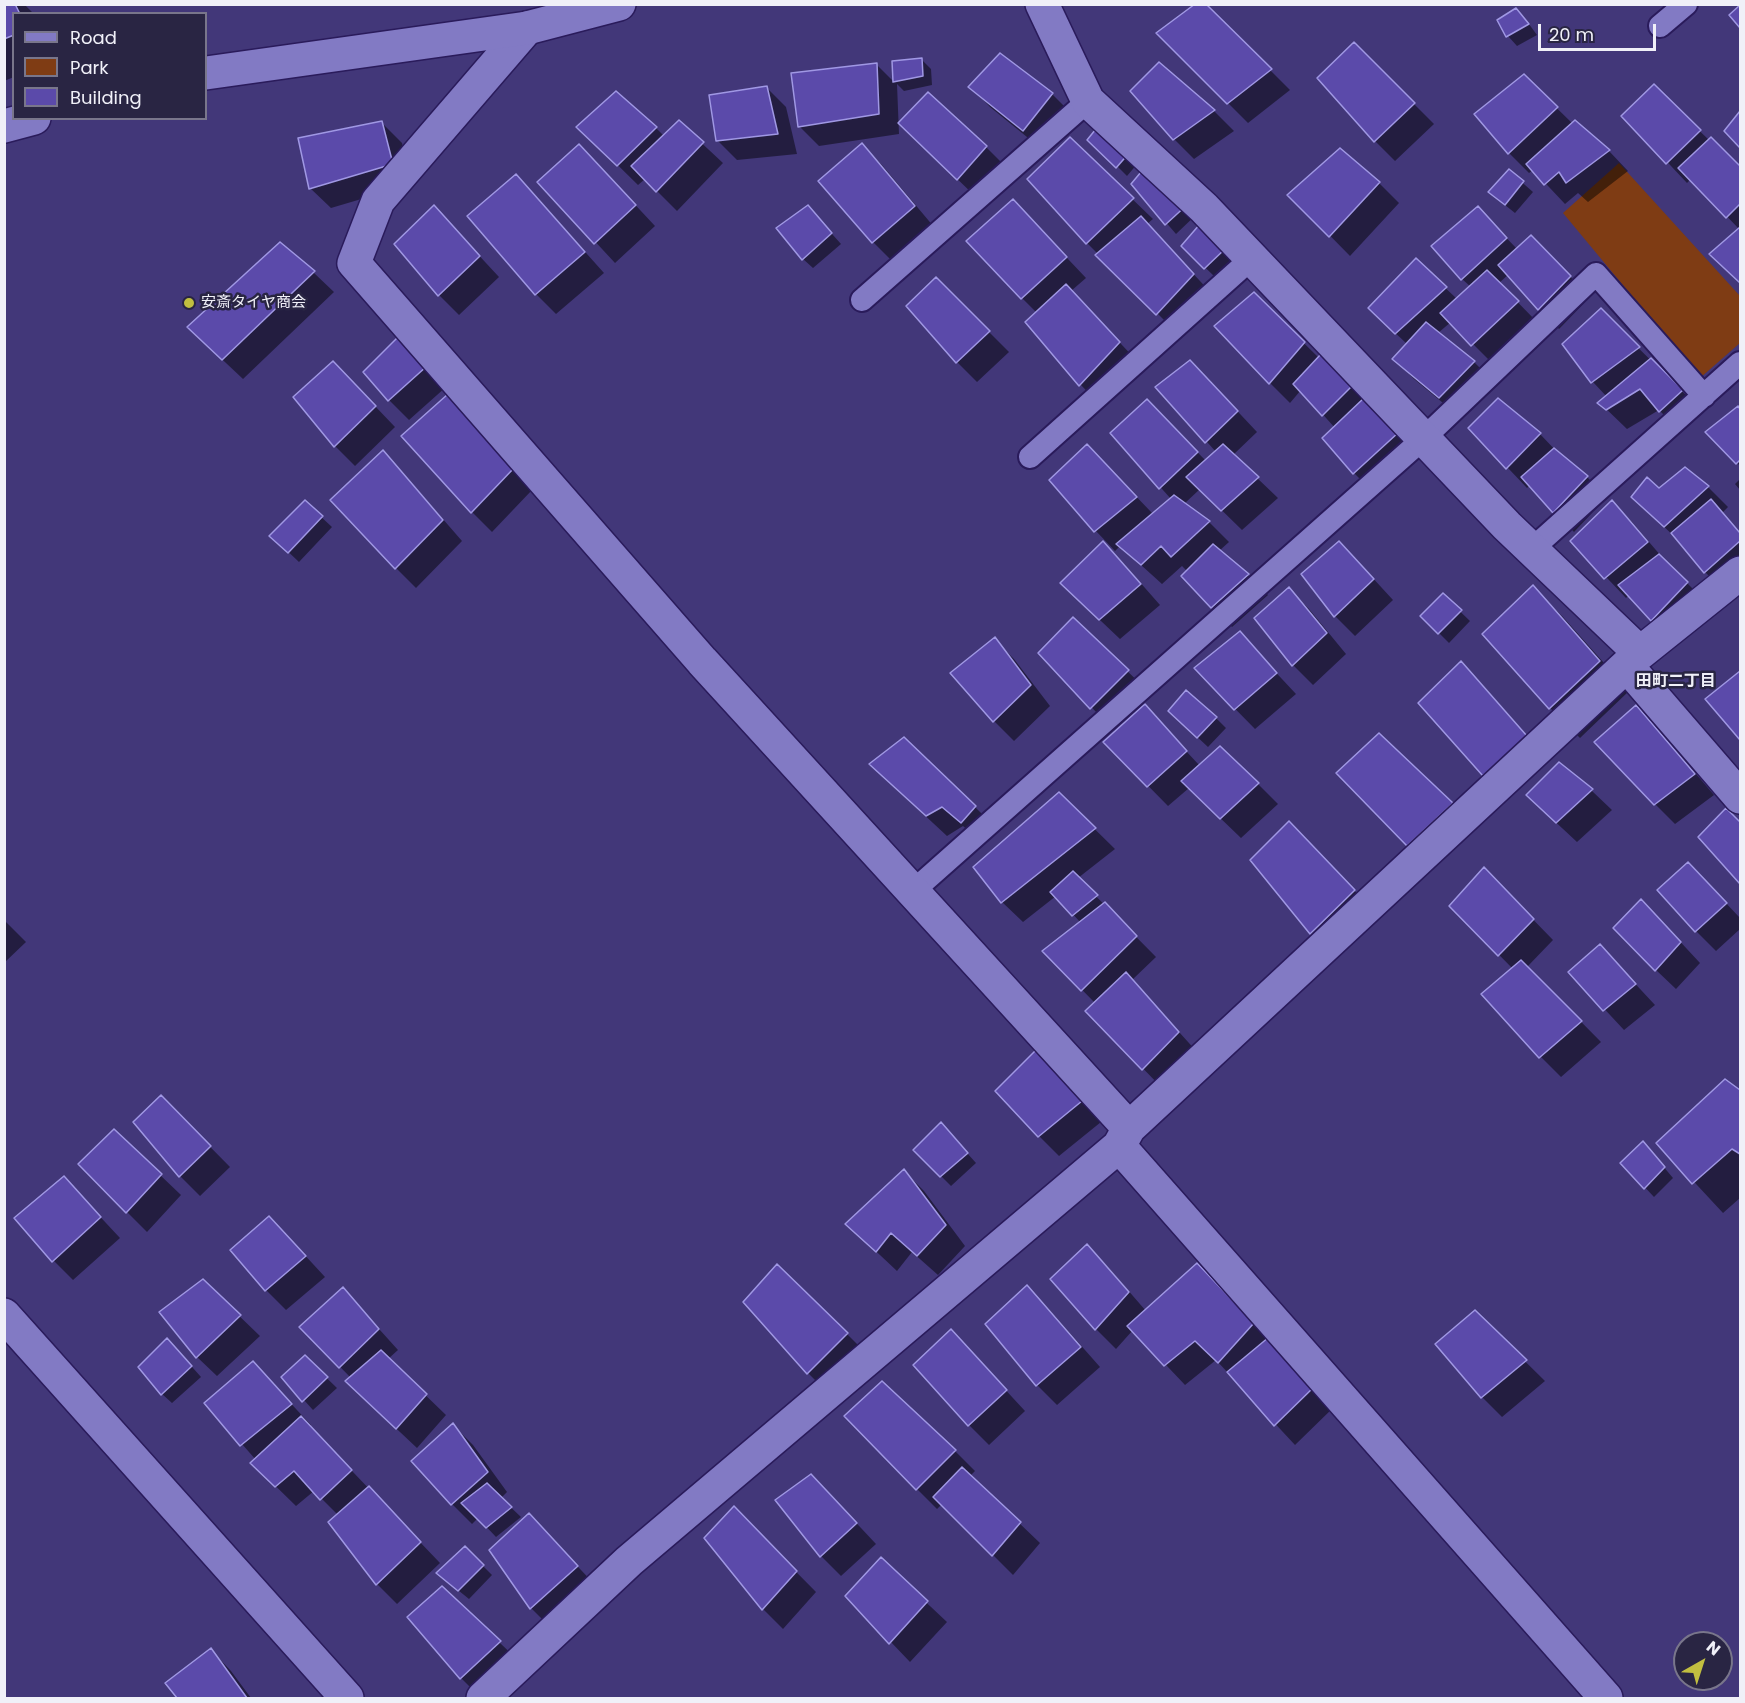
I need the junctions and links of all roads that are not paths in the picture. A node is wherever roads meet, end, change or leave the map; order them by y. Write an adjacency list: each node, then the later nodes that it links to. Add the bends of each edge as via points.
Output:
1 (619, 4): 5 (street)
2 (1042, 4): 7 (street)
3 (1686, 4): 4 (lane)
4 (1660, 26)
5 (527, 28): 6 (street); 20 (street, via 378,201 354,263 702,661)
6 (207, 74)
7 (1088, 101): 10 (street); 11 (lane)
8 (26, 120): 9 (street)
9 (4, 126)
10 (1252, 258): 14 (street); 15 (lane)
11 (862, 300)
12 (1740, 363): 13 (lane)
13 (1704, 396): 14 (lane, via 1596,274); 16 (lane)
14 (1424, 438): 16 (street); 20 (lane)
15 (1030, 457)
16 (1532, 549): 18 (street)
17 (1740, 573): 18 (street)
18 (1634, 660): 19 (street); 21 (street)
19 (1740, 797)
20 (912, 892): 21 (street)
21 (1124, 1137): 24 (street, via 629,1561); 25 (street)
22 (4, 1315): 23 (street)
23 (347, 1698)
24 (483, 1698)
25 (1606, 1698)

